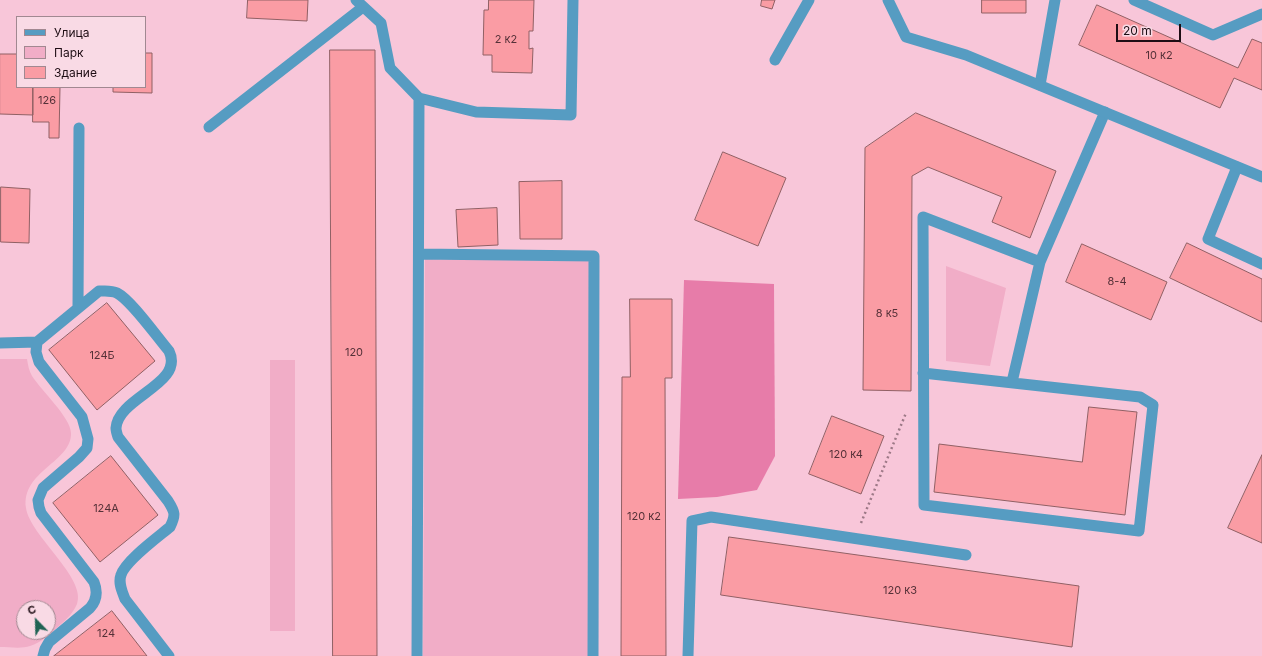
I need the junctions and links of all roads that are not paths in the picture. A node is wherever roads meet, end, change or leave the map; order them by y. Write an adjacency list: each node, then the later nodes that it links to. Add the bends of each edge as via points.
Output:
1 (573, 0): 10 (street, via 571,115 476,112)
2 (809, 0): 8 (street)
3 (888, 0): 9 (street, via 906,37 966,55)
4 (1055, 0): 9 (street)
5 (1134, 0): 7 (street, via 1213,35)
6 (360, 3): 10 (street, via 381,23 390,68); 12 (street)
7 (1262, 14)
8 (775, 60)
9 (1040, 85): 11 (street)
10 (419, 98): 16 (street)
11 (1105, 112): 14 (street); 17 (street)
12 (209, 127)
13 (79, 128): 19 (street)
14 (1237, 167): 15 (street); 18 (street, via 1208,239)
15 (1262, 177)
16 (419, 254): 27 (street); 28 (street, via 594,256)
17 (1040, 262): 22 (street, via 923,217); 23 (street)
18 (1262, 264)
19 (78, 307): 20 (street); 26 (street, via 99,291 116,292 125,299 169,351 172,359 169,372 121,414 116,429 118,437 175,511 170,527 126,566 120,575 125,599)
20 (37, 342): 21 (street); 25 (street, via 39,362 82,417 88,439 87,448 79,457 43,488 38,500 39,507 97,589 95,603 49,642)
21 (0, 343)
22 (923, 373): 23 (street); 23 (street, via 924,505 1139,531 1153,406 1140,397)
23 (1012, 382)
24 (966, 555): 29 (street, via 711,517 692,521)
25 (43, 656)
26 (169, 656)
27 (417, 656)
28 (593, 656)
29 (688, 656)

